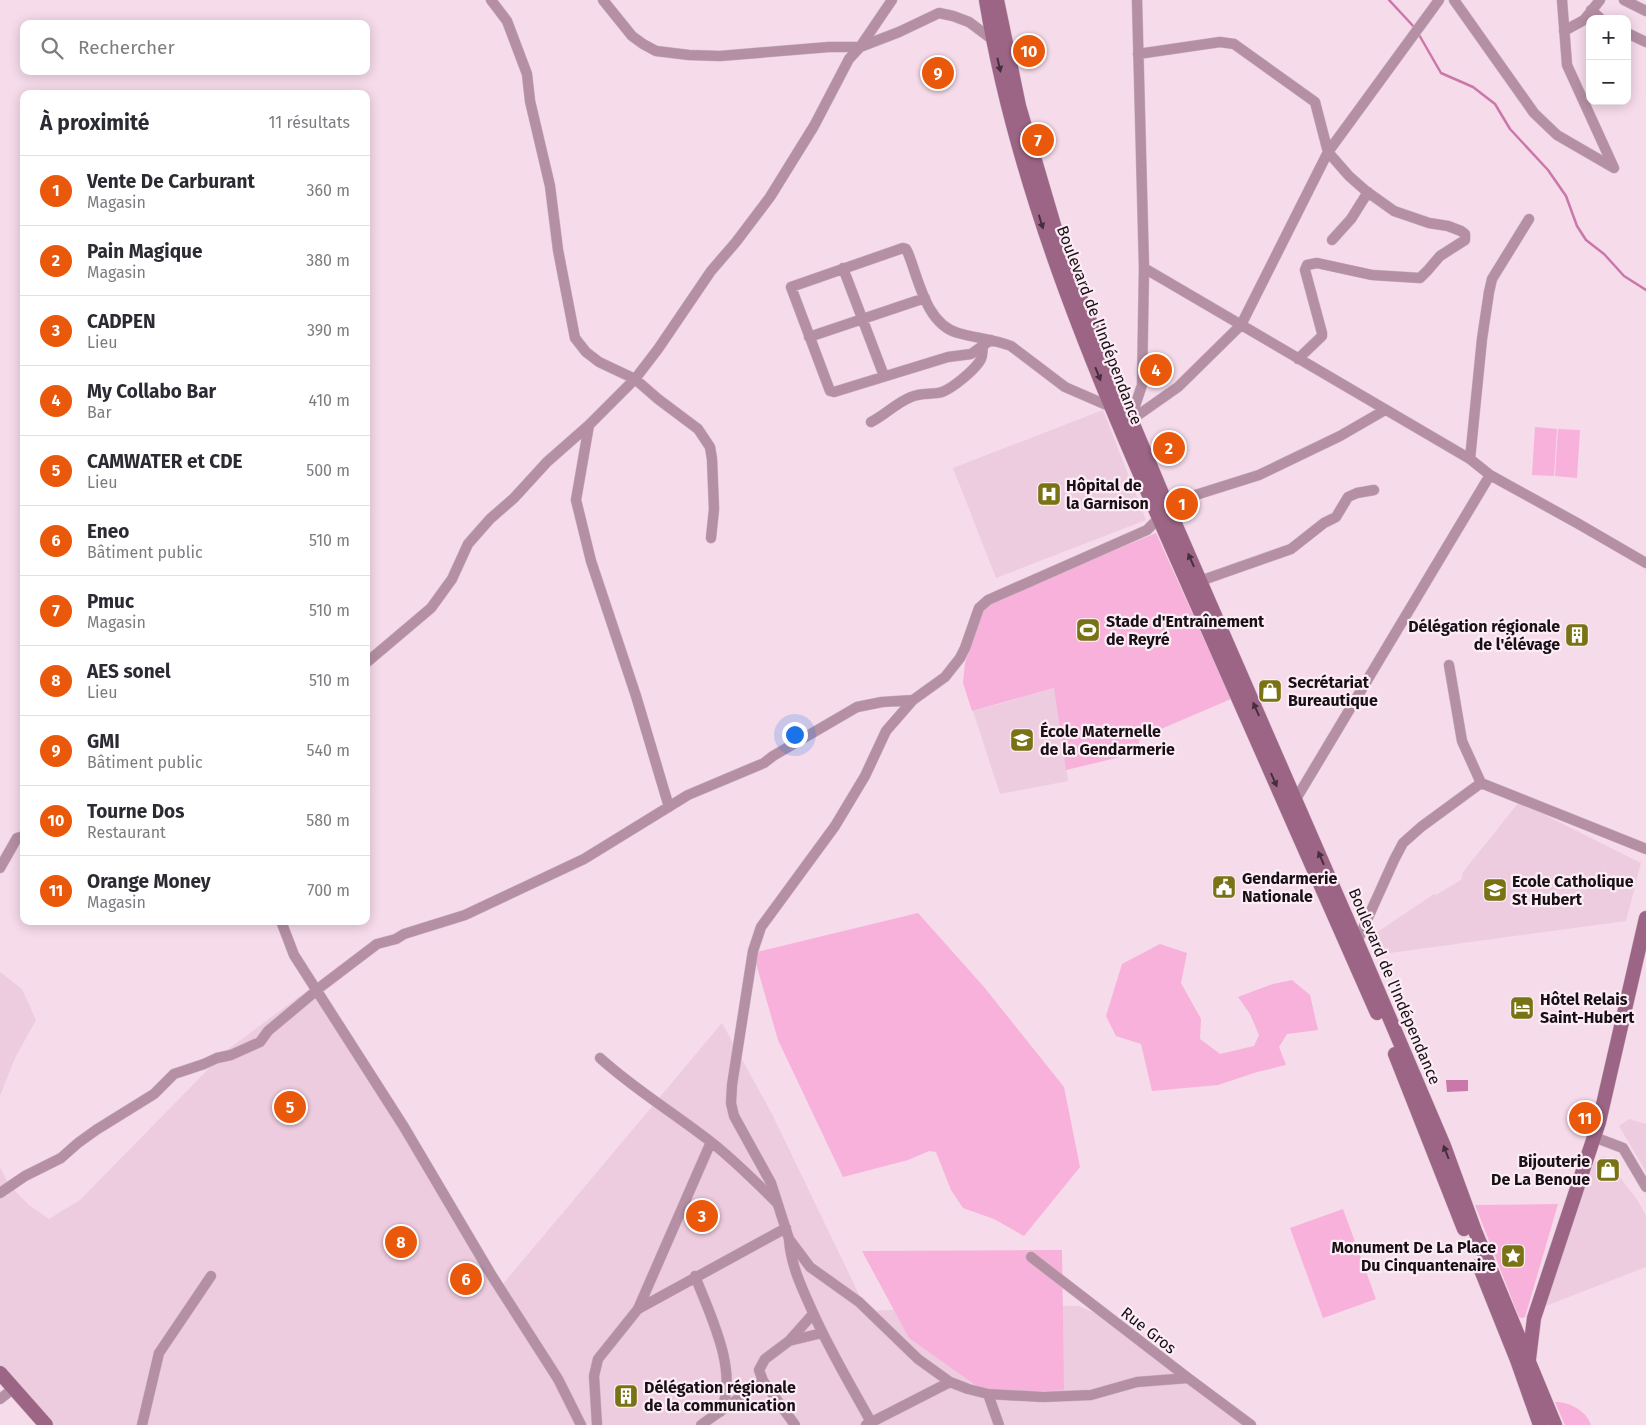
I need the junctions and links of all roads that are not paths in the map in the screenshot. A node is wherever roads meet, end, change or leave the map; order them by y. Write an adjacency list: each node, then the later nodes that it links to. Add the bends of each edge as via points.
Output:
1 (491, 0): 35 (street, via 507,21 527,74 550,186 575,338 599,362)
2 (603, 0): 19 (street, via 632,36 656,50 720,56)
3 (892, 0): 19 (street)
4 (986, 0): 17 (main road, Boulevard de l'Indépendance)
5 (997, 0): 38 (main road, Boulevard de l'Indépendance, via 1019,106 1064,259)
6 (1137, 0): 20 (street)
7 (1438, 0): 21 (street)
8 (1454, 0): 15 (street, via 1534,113 1557,135 1614,168 1567,65)
9 (1562, 0): 15 (street)
10 (1600, 0): 12 (street)
11 (1624, 0): 13 (street)
12 (1591, 10): 14 (street); 15 (street, via 1584,20)
13 (1646, 11)
14 (1597, 15)
15 (1564, 31)
16 (1631, 35): 18 (street)
17 (993, 40): 19 (street, via 969,22 939,13); 36 (main road, Boulevard de l'Indépendance, one-way to 36, via 1015,135 1054,261)
18 (1646, 42)
19 (860, 47): 35 (street, via 849,58 814,126 770,197 711,271)
20 (1138, 54): 21 (street, via 1220,42 1234,44 1315,102); 26 (street)
21 (1328, 152): 22 (street); 29 (street)
22 (1368, 192): 24 (street, via 1351,219); 33 (street, via 1394,211 1461,231 1465,240 1440,256 1420,278 1372,275 1317,263 1307,264 1305,270 1322,336)
23 (1529, 219): 41 (street, via 1490,285)
24 (1332, 240)
25 (843, 268): 27 (street, via 906,249); 28 (street); 30 (street, via 791,287)
26 (1144, 268): 29 (street); 38 (street, via 1142,386)
27 (925, 298): 28 (street); 31 (street, via 946,328)
28 (863, 319): 30 (street); 34 (street)
29 (1241, 325): 33 (street); 38 (street, via 1178,387)
30 (809, 337): 34 (street, via 830,391 838,392)
31 (991, 340): 32 (street); 36 (street, via 1011,346 1070,390)
32 (982, 347): 34 (street, via 966,356 948,357); 39 (street, via 978,363 947,389 918,394)
33 (1298, 359): 37 (street)
34 (884, 376)
35 (634, 379): 40 (street); 46 (street, via 698,429 710,447 714,477)
36 (1111, 407): 45 (main road, Boulevard de l'Indépendance)
37 (1385, 410): 41 (street); 44 (street, via 1259,475)
38 (1130, 417): 44 (main road, Boulevard de l'Indépendance)
39 (871, 422)
40 (589, 425): 49 (street, via 484,525 468,544 452,579 431,608); 54 (street, via 576,500 591,561)
41 (1470, 460): 42 (street)
42 (1490, 475): 47 (street); 53 (street)
43 (1374, 490): 48 (street, via 1348,497 1336,517 1292,549)
44 (1166, 504): 48 (main road, Boulevard de l'Indépendance, one-way to 44)
45 (1159, 518): 51 (street, via 1147,530 988,600 979,608 960,658 945,676); 84 (main road, Boulevard de l'Indépendance, one-way to 84, via 1393,1049)
46 (711, 538)
47 (1646, 563)
48 (1200, 581): 53 (main road, Boulevard de l'Indépendance, one-way to 48)
49 (370, 661)
50 (1449, 665): 52 (street, via 1462,742)
51 (913, 700): 54 (street, via 857,707 764,763 688,795); 67 (street, via 886,731 866,776 835,826 761,927 753,951 731,1103 734,1116 771,1183)
52 (1481, 783): 56 (street); 60 (street, via 1403,843)
53 (1296, 799): 60 (main road, Boulevard de l'Indépendance, one-way to 53)
54 (669, 807): 61 (street, via 584,859 474,911 377,944)
55 (20, 837): 57 (street)
56 (1646, 849)
57 (0, 868)
58 (1646, 918): 63 (main road)
59 (283, 925): 61 (street, via 294,955)
60 (1358, 942): 77 (main road, Boulevard de l'Indépendance, one-way to 60, via 1444,1146)
61 (318, 990): 66 (street, via 260,1042 174,1074 154,1094 96,1130 61,1158); 90 (street, via 558,1379)
62 (600, 1058): 64 (street, via 621,1078)
63 (1594, 1137): 65 (street, via 1622,1148); 77 (main road, via 1536,1314)
64 (711, 1142): 67 (street, via 754,1179); 73 (street)
65 (1646, 1187)
66 (0, 1193)
67 (780, 1207): 68 (street)
68 (786, 1228): 69 (street); 72 (street)
69 (789, 1239): 74 (street, via 795,1270); 81 (street, via 810,1267 859,1302 918,1359)
70 (1031, 1257): 79 (street, Rue Gros)
71 (211, 1276): 89 (street, via 159,1353)
72 (695, 1276): 73 (street); 86 (street, via 724,1356 727,1389)
73 (638, 1309): 91 (street, via 598,1359 595,1368)
74 (813, 1314): 75 (street); 76 (street)
75 (822, 1333): 76 (street); 87 (street)
76 (790, 1341): 80 (street, via 761,1364 759,1370)
77 (1528, 1360): 84 (main road); 97 (main road, Boulevard de l'Indépendance)
78 (0, 1373): 82 (main road)
79 (1188, 1378): 83 (street, via 1137,1382 1091,1395); 95 (street, Rue Gros)
80 (764, 1381): 86 (street); 93 (street)
81 (950, 1382): 83 (street); 87 (street)
82 (14, 1388): 85 (street); 88 (main road)
83 (988, 1394): 94 (street)
84 (1529, 1395): 96 (main road, Boulevard de l'Indépendance)
85 (0, 1399)
86 (720, 1412): 92 (street)
87 (868, 1424)
88 (46, 1425)
89 (142, 1425)
90 (581, 1425)
91 (597, 1425)
92 (701, 1425)
93 (795, 1425)
94 (999, 1425)
95 (1251, 1425)
96 (1540, 1425)
97 (1555, 1425)

